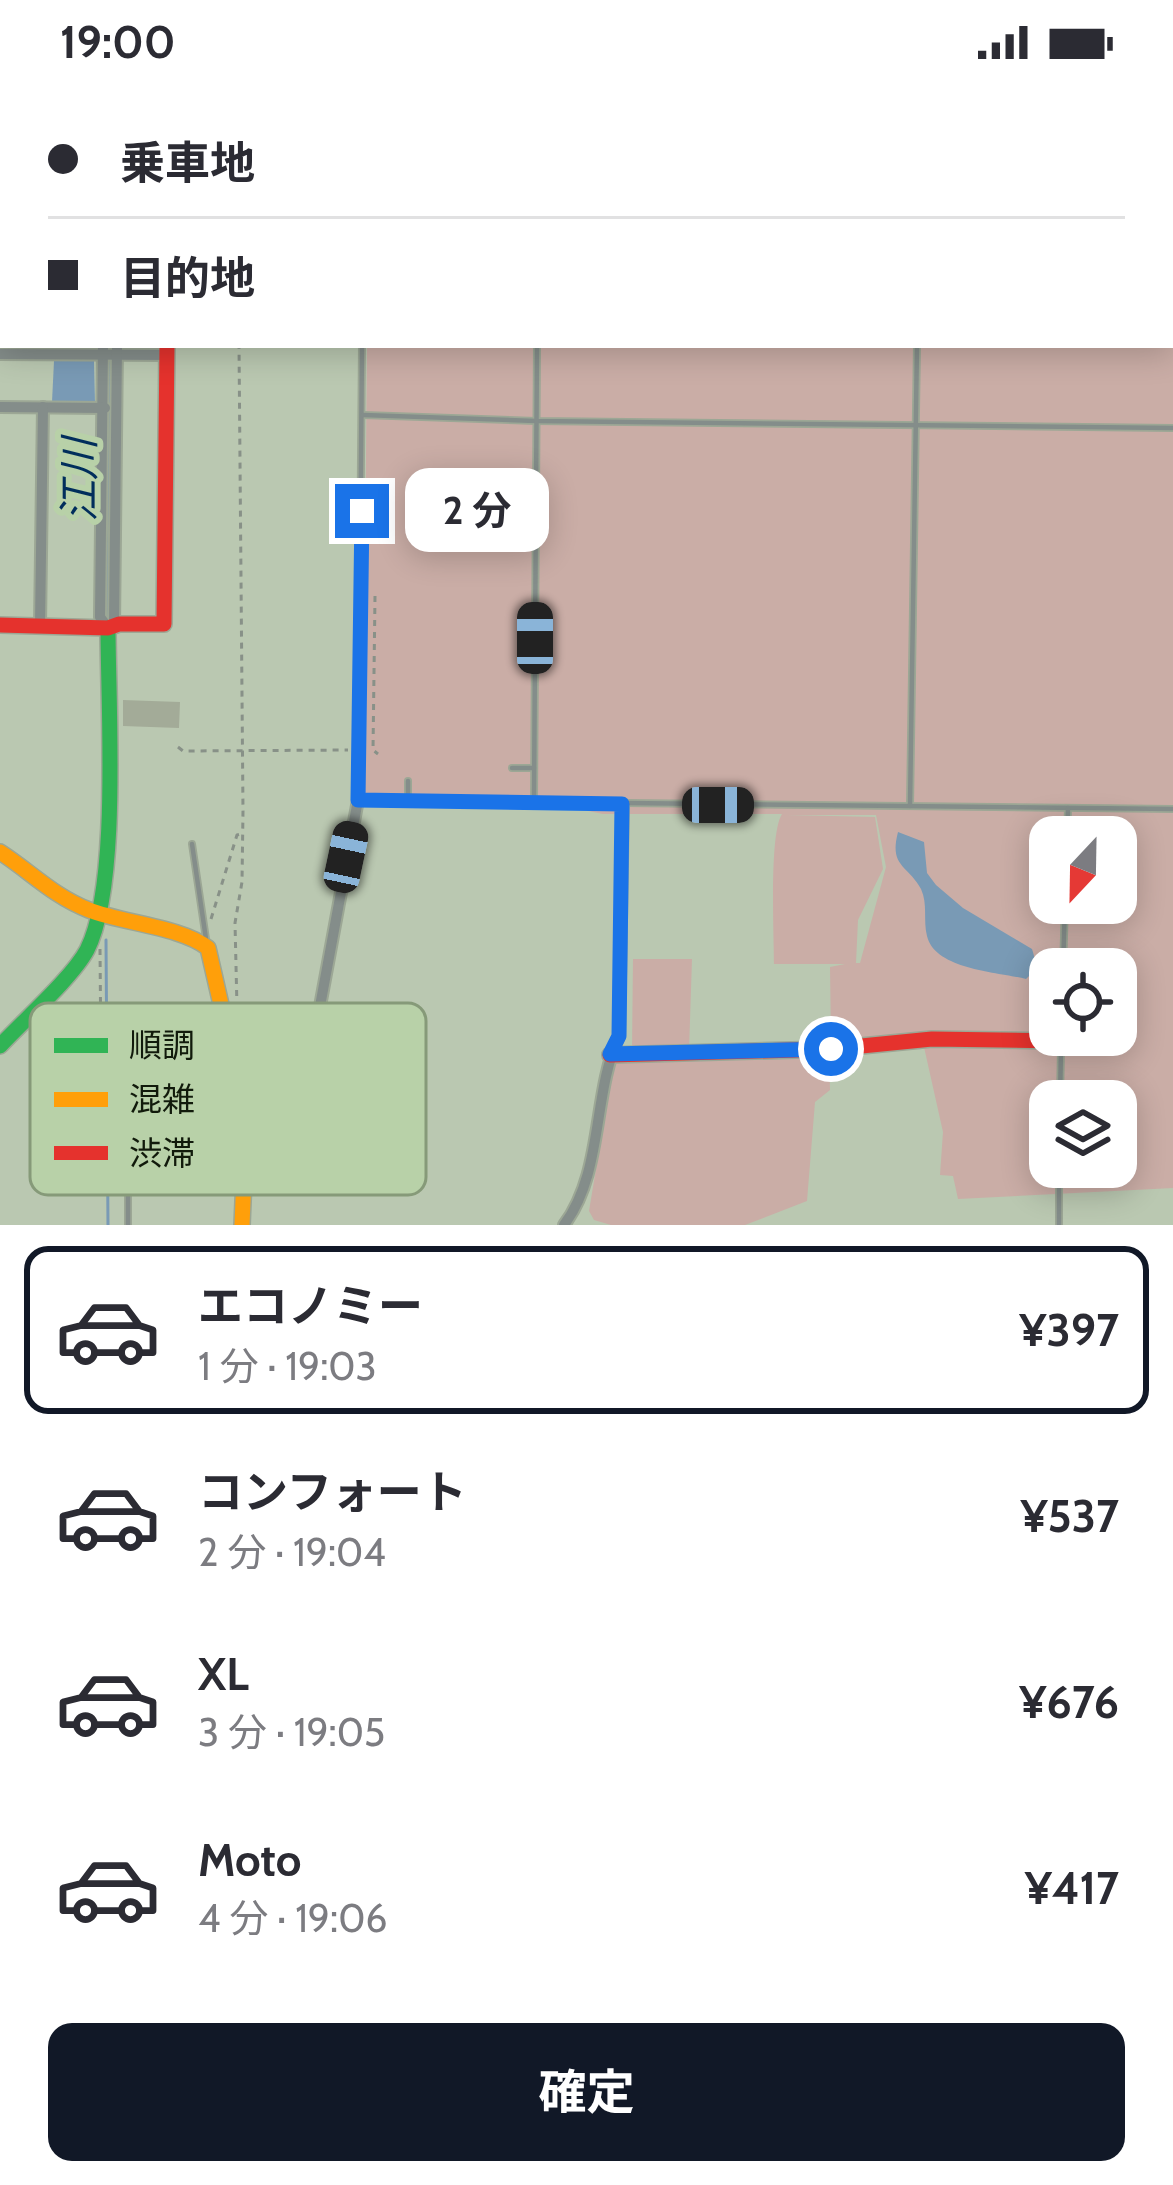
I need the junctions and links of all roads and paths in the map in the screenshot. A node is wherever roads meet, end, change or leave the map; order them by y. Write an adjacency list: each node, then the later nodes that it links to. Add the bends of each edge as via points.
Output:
1 (239, 348): 22 (path)
2 (362, 348): 12 (lane)
3 (537, 348): 13 (lane)
4 (917, 348): 14 (lane)
5 (44, 350): 7 (street); 8 (street)
6 (166, 350): 7 (street); 19 (street, via 164,624)
7 (110, 352): 11 (street)
8 (0, 354)
9 (0, 407): 10 (street)
10 (43, 407): 11 (street); 18 (street)
11 (109, 408): 19 (street, via 100,617)
12 (362, 416): 13 (lane); 21 (lane)
13 (536, 421): 14 (lane); 25 (lane)
14 (915, 425): 15 (lane); 31 (lane)
15 (1173, 428)
16 (375, 596): 23 (path)
17 (0, 625): 18 (street)
18 (40, 626): 19 (street)
19 (111, 627): 38 (street, via 114,746)
20 (178, 747): 22 (path)
21 (359, 750): 22 (path); 27 (lane)
22 (242, 751): 35 (path)
23 (378, 754)
24 (512, 768): 25 (lane)
25 (534, 768): 29 (lane)
26 (408, 781): 28 (lane)
27 (358, 800): 28 (lane); 46 (street)
28 (408, 800): 29 (lane)
29 (534, 800): 30 (lane)
30 (622, 804): 31 (lane); 50 (street, via 619,1036)
31 (910, 806): 32 (lane)
32 (1068, 808): 33 (lane); 34 (lane)
33 (1173, 809)
34 (1068, 816)
35 (243, 834): 39 (path); 45 (path)
36 (192, 844): 39 (lane)
37 (0, 852): 38 (street, via 48,891)
38 (101, 915): 40 (street); 41 (street)
39 (205, 925): 41 (lane)
40 (92, 942): 42 (street); 43 (path, via 102,950)
41 (204, 944): 44 (street)
42 (38, 1003)
43 (103, 1003)
44 (220, 1003)
45 (237, 1003)
46 (321, 1003)
47 (30, 1012): 49 (street)
48 (1029, 1038): 50 (street)
49 (0, 1046)
50 (610, 1054): 54 (street, via 597,1132)
51 (1059, 1188): 55 (lane)
52 (243, 1195): 53 (street)
53 (242, 1225)
54 (564, 1225)
55 (1059, 1225)

